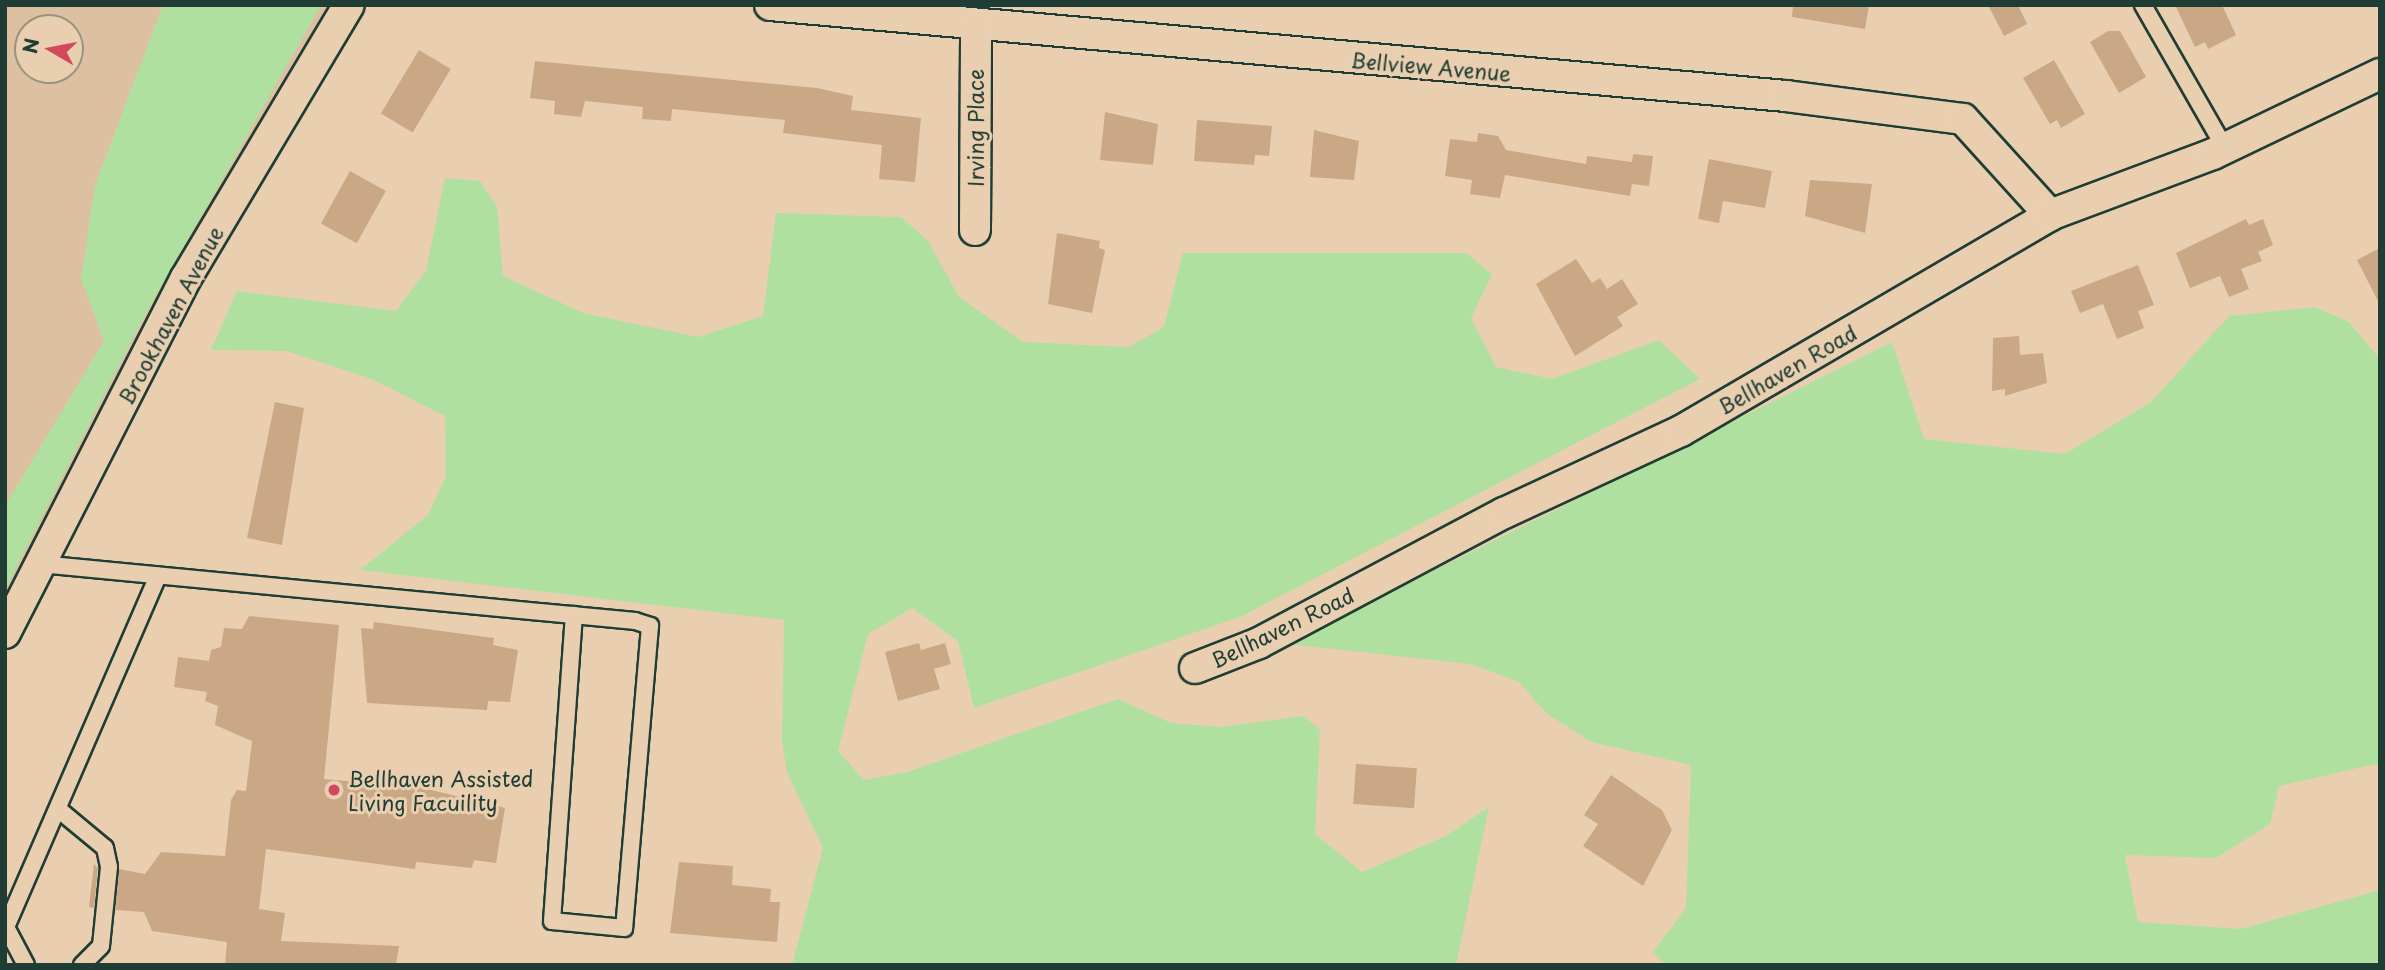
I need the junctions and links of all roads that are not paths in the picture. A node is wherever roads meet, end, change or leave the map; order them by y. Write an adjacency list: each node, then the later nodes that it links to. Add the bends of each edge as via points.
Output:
1 (349, 5): 9 (street, Brookhaven Avenue, via 186,278)
2 (770, 5): 4 (street, Bellview Avenue)
3 (2143, 5): 6 (lane)
4 (976, 26): 7 (street, Bellview Avenue, via 1786,96 1963,120); 8 (street, Irving Place)
5 (2380, 74): 6 (street, Bellhaven Road)
6 (2225, 148): 7 (street, Bellhaven Road)
7 (2050, 215): 13 (street, Bellhaven Road, via 1681,431 1504,513 1259,643)
8 (975, 230)
9 (40, 564): 10 (lane); 12 (street, Brookhaven Avenue)
10 (158, 575): 11 (lane); 14 (lane)
11 (574, 615): 11 (lane, via 650,626 624,928 552,922)
12 (5, 633)
13 (1195, 668)
14 (58, 809): 15 (lane, via 6,928); 16 (lane, via 105,848 109,867 101,946)
15 (26, 965)
16 (82, 965)

